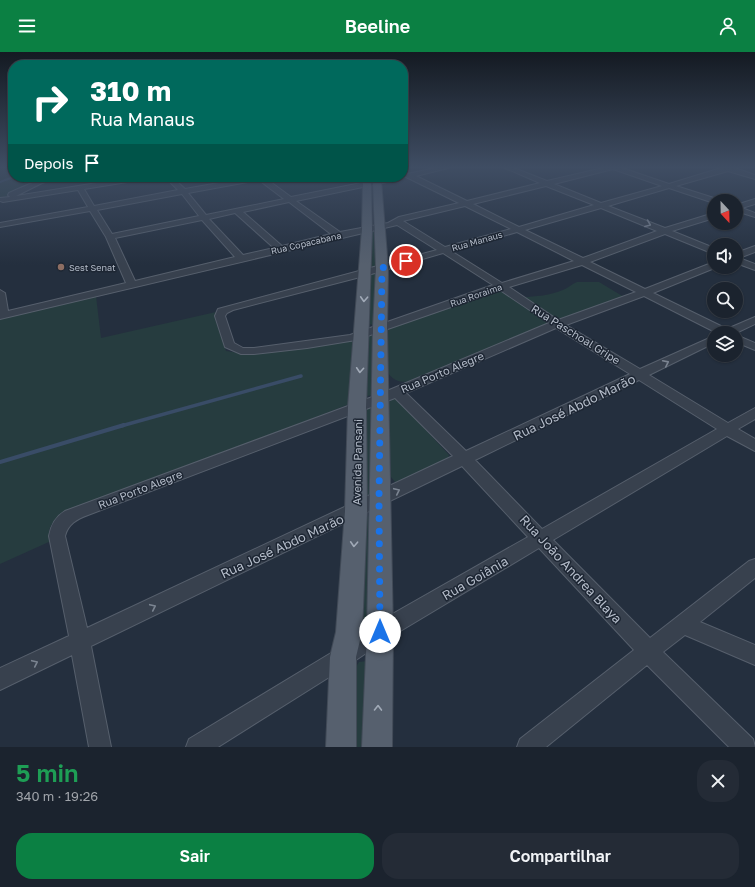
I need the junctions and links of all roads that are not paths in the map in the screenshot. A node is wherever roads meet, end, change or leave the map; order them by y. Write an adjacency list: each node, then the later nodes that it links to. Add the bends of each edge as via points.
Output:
1 (87, 200): 15 (street)
2 (133, 200): 15 (street)
3 (190, 200): 20 (street)
4 (287, 200): 16 (street)
5 (289, 200): 25 (street)
6 (374, 200): 22 (main road, Avenida Pansani)
7 (461, 200): 12 (street)
8 (478, 200): 12 (street, Rua Copacabana)
9 (588, 200): 13 (street)
10 (617, 200): 13 (street, Rua Manaus)
11 (755, 201): 14 (street)
12 (467, 203): 22 (street, Rua Copacabana); 23 (street)
13 (600, 205): 23 (street, Rua Manaus); 24 (street, one-way to 24)
14 (743, 205)
15 (92, 208): 21 (street); 26 (street)
16 (237, 211): 20 (street); 28 (street)
17 (743, 211): 18 (street)
18 (755, 215)
19 (707, 217): 24 (street, Rua Roraima)
20 (204, 218): 26 (street); 32 (street)
21 (0, 225)
22 (381, 226): 25 (street, Rua Copacabana); 30 (street, Rua Paschoal Gripe); 37 (main road, Avenida Pansani)
23 (518, 229): 30 (street, Rua Manaus); 33 (street)
24 (665, 231): 27 (street); 33 (street, Rua Roraima)
25 (338, 235): 28 (street, Rua Copacabana)
26 (110, 237): 38 (street)
27 (707, 248)
28 (280, 249): 32 (street, Rua Copacabana)
29 (755, 249): 31 (street)
30 (444, 250): 37 (street, Rua Manaus); 39 (street, Rua Paschoal Gripe)
31 (743, 253)
32 (241, 258): 38 (street, Rua Copacabana)
33 (584, 261): 39 (street, Rua Roraima); 40 (street)
34 (743, 263): 35 (street)
35 (755, 267)
36 (707, 268): 40 (street, Rua Porto Alegre)
37 (374, 271): 47 (main road, Avenida Pansani); 51 (street, Rua Manaus, via 222,311 220,316 225,336 229,345)
38 (132, 285): 42 (street, Rua Copacabana)
39 (501, 286): 44 (street, Rua Paschoal Gripe); 47 (street, Rua Roraima)
40 (646, 292): 44 (street, Rua Porto Alegre); 45 (street)
41 (0, 293): 42 (street)
42 (2, 316)
43 (755, 320): 46 (street)
44 (557, 324): 52 (street, Rua Paschoal Gripe); 53 (street, Rua Porto Alegre)
45 (713, 326)
46 (742, 326)
47 (371, 331): 51 (street, Rua Roraima, via 352,338 299,346 254,351); 53 (main road, Avenida Pansani); 54 (main road, Avenida Pansani, one-way to 54)
48 (743, 341): 50 (street)
49 (707, 342): 52 (street, Rua José Abdo Marão, one-way to 49)
50 (755, 347)
51 (234, 348)
52 (641, 375): 56 (street, Rua Paschoal Gripe); 58 (street, Rua José Abdo Marão)
53 (388, 395): 54 (street, Rua Porto Alegre); 58 (street, Rua João Andrea Blaya); 59 (main road, Avenida Pansani)
54 (357, 407): 60 (main road, Avenida Pansani); 65 (street, Rua Porto Alegre, via 76,513 59,525 57,536)
55 (755, 413): 56 (street, Rua Goiânia)
56 (728, 430): 57 (street, Rua Paschoal Gripe); 61 (street, Rua Goiânia)
57 (755, 446)
58 (465, 459): 59 (street, Rua José Abdo Marão, one-way to 58); 61 (street, Rua João Andrea Blaya)
59 (379, 500): 60 (street, Rua José Abdo Marão); 64 (main road, Avenida Pansani)
60 (356, 511): 65 (street, Rua José Abdo Marão, one-way to 60); 68 (main road, Avenida Pansani, one-way to 68, via 349,632)
61 (542, 539): 64 (street, Rua Goiânia); 66 (street, Rua João Andrea Blaya)
62 (755, 567): 63 (street)
63 (682, 624): 66 (street); 67 (street)
64 (380, 632): 68 (street, Rua Goiânia); 73 (main road, Avenida Pansani, one-way to 64)
65 (80, 642): 69 (street, Rua José Abdo Marão, one-way to 65); 70 (street)
66 (649, 652): 74 (street); 75 (street, Rua João Andrea Blaya)
67 (755, 655)
68 (343, 657): 71 (street, Rua Goiânia); 72 (main road, Avenida Pansani)
69 (0, 679)
70 (100, 747)
71 (197, 747)
72 (341, 747)
73 (377, 747)
74 (528, 747)
75 (745, 747)

